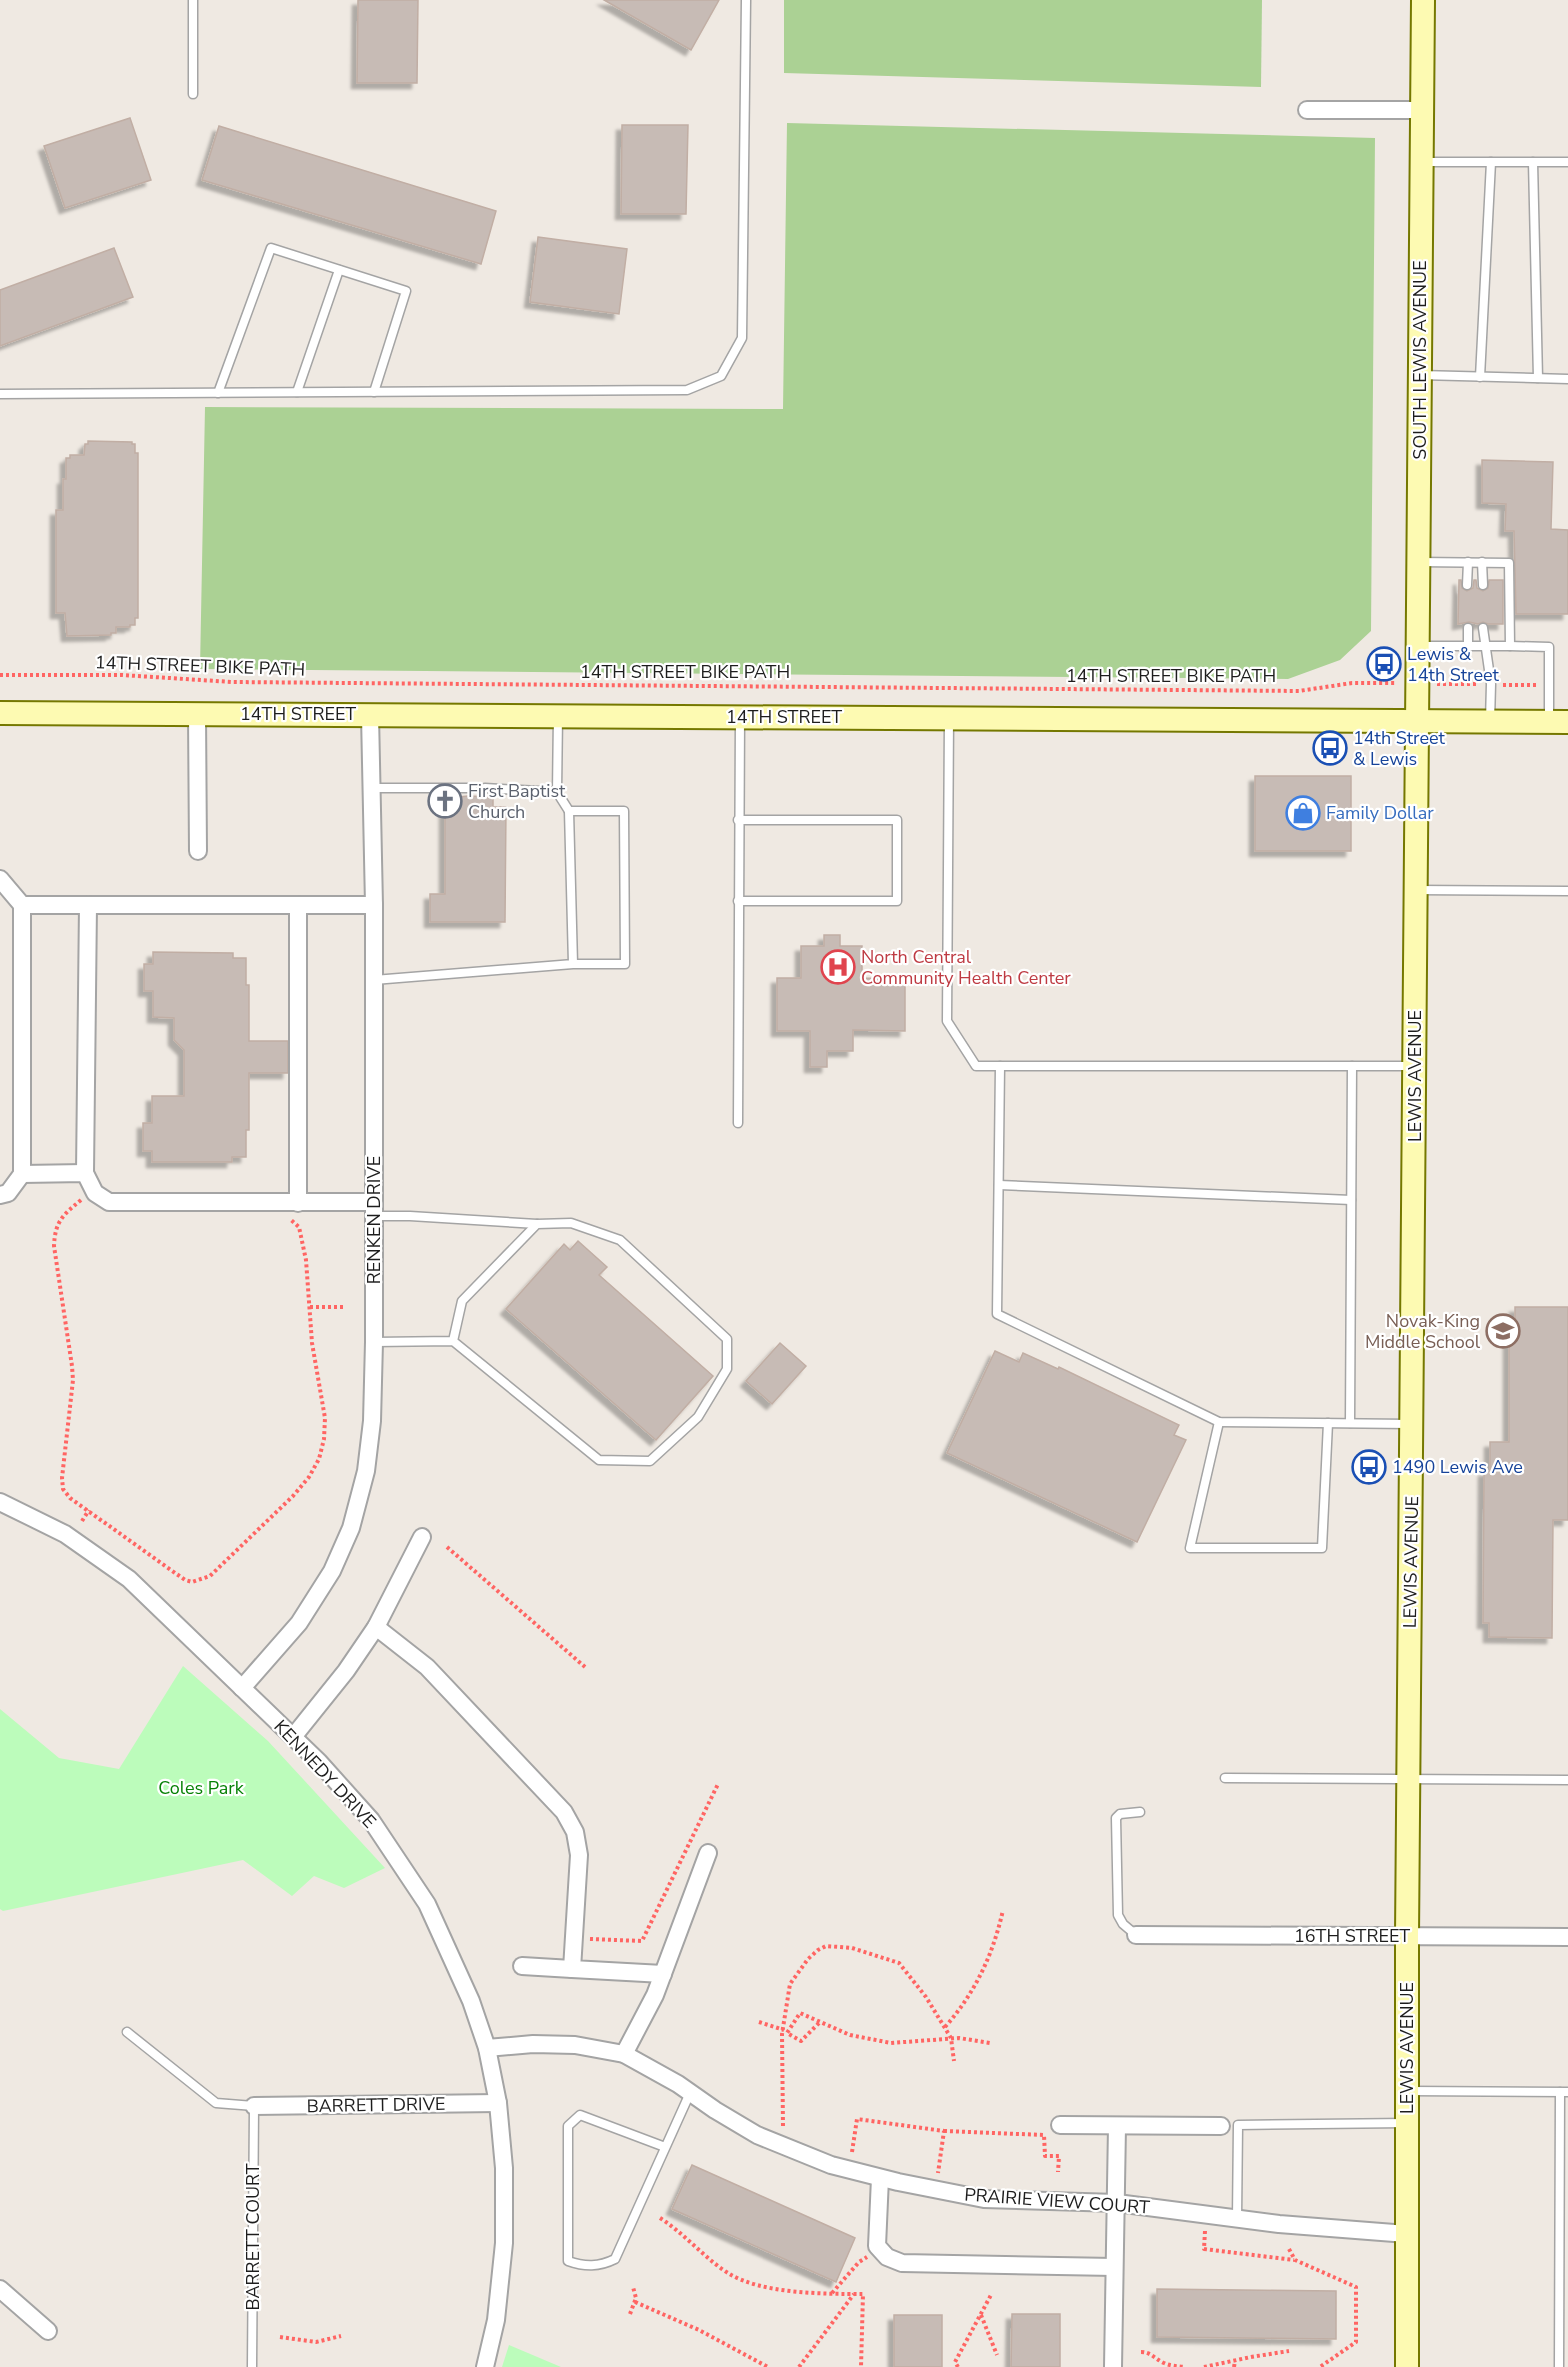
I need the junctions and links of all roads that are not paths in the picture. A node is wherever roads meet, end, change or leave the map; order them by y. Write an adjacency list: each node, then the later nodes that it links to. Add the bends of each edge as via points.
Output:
1 (193, 0): 4 (lane)
2 (746, 0): 17 (lane, via 742,338 721,375 687,390)
3 (1423, 0): 6 (main road, SOUTH LEWIS AVENUE)
4 (194, 94)
5 (1307, 110): 6 (street)
6 (1422, 110): 7 (main road, SOUTH LEWIS AVENUE)
7 (1421, 162): 8 (lane); 12 (main road, SOUTH LEWIS AVENUE)
8 (1491, 162): 9 (lane); 13 (lane)
9 (1533, 162): 10 (lane); 14 (lane)
10 (1568, 162)
11 (339, 270): 16 (lane); 17 (lane, via 406,291); 18 (lane, via 271,248)
12 (1420, 375): 13 (lane); 20 (main road, SOUTH LEWIS AVENUE)
13 (1480, 376): 14 (lane)
14 (1538, 378): 15 (lane)
15 (1568, 379)
16 (297, 392): 17 (lane); 18 (lane)
17 (374, 392)
18 (218, 393): 19 (lane)
19 (0, 394)
20 (1419, 562): 21 (lane); 27 (main road, SOUTH LEWIS AVENUE)
21 (1468, 562): 22 (lane); 23 (lane)
22 (1482, 562): 24 (lane); 30 (lane, via 1509,562)
23 (1467, 585)
24 (1483, 585)
25 (1468, 628): 28 (lane)
26 (1483, 628): 29 (lane)
27 (1418, 646): 28 (lane); 37 (main road, SOUTH LEWIS AVENUE)
28 (1468, 646): 29 (lane)
29 (1484, 646): 30 (lane); 38 (lane, via 1491,684)
30 (1510, 646): 39 (lane, via 1549,647 1549,685)
31 (0, 712): 32 (main road, 14TH STREET)
32 (197, 714): 33 (main road, 14TH STREET); 46 (street)
33 (370, 715): 34 (main road, 14TH STREET); 40 (street, RENKEN DRIVE)
34 (558, 716): 35 (main road, 14TH STREET); 43 (lane)
35 (740, 717): 36 (main road, 14TH STREET); 45 (lane)
36 (949, 718): 37 (main road, 14TH STREET); 57 (lane, via 947,1021 976,1066)
37 (1418, 721): 38 (main road, 14TH STREET); 48 (main road, LEWIS AVENUE)
38 (1490, 721): 39 (main road, 14TH STREET)
39 (1558, 722)
40 (371, 788): 41 (lane); 54 (street, RENKEN DRIVE)
41 (472, 788)
42 (485, 788): 43 (lane)
43 (557, 792): 44 (lane)
44 (569, 811): 55 (lane); 55 (lane, via 624,812 625,964)
45 (738, 820): 50 (lane); 50 (lane, via 897,820 897,901)
46 (198, 851)
47 (0, 879): 51 (street)
48 (1416, 890): 49 (lane); 59 (main road, LEWIS AVENUE)
49 (1568, 891)
50 (738, 901): 60 (lane)
51 (22, 905): 52 (street); 62 (street)
52 (88, 905): 53 (street); 61 (street)
53 (298, 905): 54 (street); 66 (street)
54 (374, 905): 56 (street, RENKEN DRIVE)
55 (573, 964): 56 (lane)
56 (373, 980): 67 (street, RENKEN DRIVE)
57 (1000, 1066): 58 (lane); 63 (lane)
58 (1352, 1066): 59 (lane); 65 (lane)
59 (1415, 1066): 74 (main road, LEWIS AVENUE)
60 (738, 1123)
61 (85, 1173): 62 (street); 66 (street, via 95,1193 109,1202)
62 (22, 1174): 64 (street, via 8,1193)
63 (999, 1185): 65 (lane); 71 (lane, via 997,1314)
64 (0, 1196)
65 (1351, 1200): 73 (lane)
66 (298, 1203): 67 (street)
67 (374, 1209): 68 (lane); 70 (street, RENKEN DRIVE)
68 (537, 1224): 69 (lane, via 462,1301); 69 (lane, via 571,1223 620,1240 727,1339 727,1369 698,1417 650,1461 599,1460)
69 (453, 1341): 70 (lane)
70 (374, 1342): 78 (street, RENKEN DRIVE, via 372,1421 351,1528 332,1571 299,1623)
71 (1219, 1422): 72 (lane); 72 (lane, via 1190,1548 1322,1548)
72 (1328, 1423): 73 (lane)
73 (1350, 1423): 74 (lane)
74 (1412, 1424): 81 (main road, LEWIS AVENUE)
75 (0, 1502): 78 (street, KENNEDY DRIVE, via 65,1534 129,1579)
76 (422, 1537): 77 (street)
77 (376, 1627): 79 (street); 89 (street, via 427,1667 564,1812 575,1833 579,1855)
78 (242, 1689): 79 (street, KENNEDY DRIVE)
79 (293, 1737): 92 (street, KENNEDY DRIVE, via 371,1820 427,1904 471,2001)
80 (1225, 1778): 81 (lane)
81 (1408, 1779): 82 (lane); 86 (main road, LEWIS AVENUE)
82 (1568, 1780)
83 (1140, 1812): 85 (lane, via 1116,1818 1118,1915)
84 (708, 1853): 90 (street)
85 (1137, 1935): 86 (street, 16TH STREET)
86 (1407, 1936): 87 (street, 16TH STREET); 94 (main road, LEWIS AVENUE)
87 (1568, 1937)
88 (522, 1966): 89 (street)
89 (572, 1969): 90 (street)
90 (663, 1974): 93 (street)
91 (127, 2032): 98 (lane, via 216,2103)
92 (487, 2048): 93 (street, PRAIRIE VIEW COURT, via 575,2045); 97 (street, KENNEDY DRIVE)
93 (624, 2054): 96 (street, PRAIRIE VIEW COURT)
94 (1407, 2091): 95 (lane); 99 (main road, LEWIS AVENUE)
95 (1564, 2092): 115 (lane)
96 (690, 2093): 103 (lane); 104 (street, PRAIRIE VIEW COURT, via 757,2135 831,2165)
97 (498, 2103): 98 (street, BARRETT DRIVE); 112 (street, KENNEDY DRIVE, via 504,2168 504,2242 496,2320)
98 (254, 2106): 111 (lane, BARRETT COURT)
99 (1407, 2123): 106 (lane, via 1238,2126); 107 (main road, LEWIS AVENUE)
100 (1060, 2125): 101 (street)
101 (1117, 2126): 102 (street); 105 (street)
102 (1221, 2126)
103 (666, 2147): 103 (lane, via 615,2259 603,2265 581,2266 568,2261 568,2126 580,2115)
104 (880, 2178): 105 (street, PRAIRIE VIEW COURT, via 984,2199); 108 (street, via 877,2246 887,2257 902,2263)
105 (1117, 2202): 106 (street, PRAIRIE VIEW COURT); 108 (street)
106 (1237, 2218): 107 (street, PRAIRIE VIEW COURT)
107 (1407, 2234): 114 (main road, LEWIS AVENUE)
108 (1113, 2267): 113 (street)
109 (0, 2289): 110 (street)
110 (48, 2331)
111 (252, 2367)
112 (485, 2367)
113 (1113, 2367)
114 (1407, 2367)
115 (1559, 2367)

